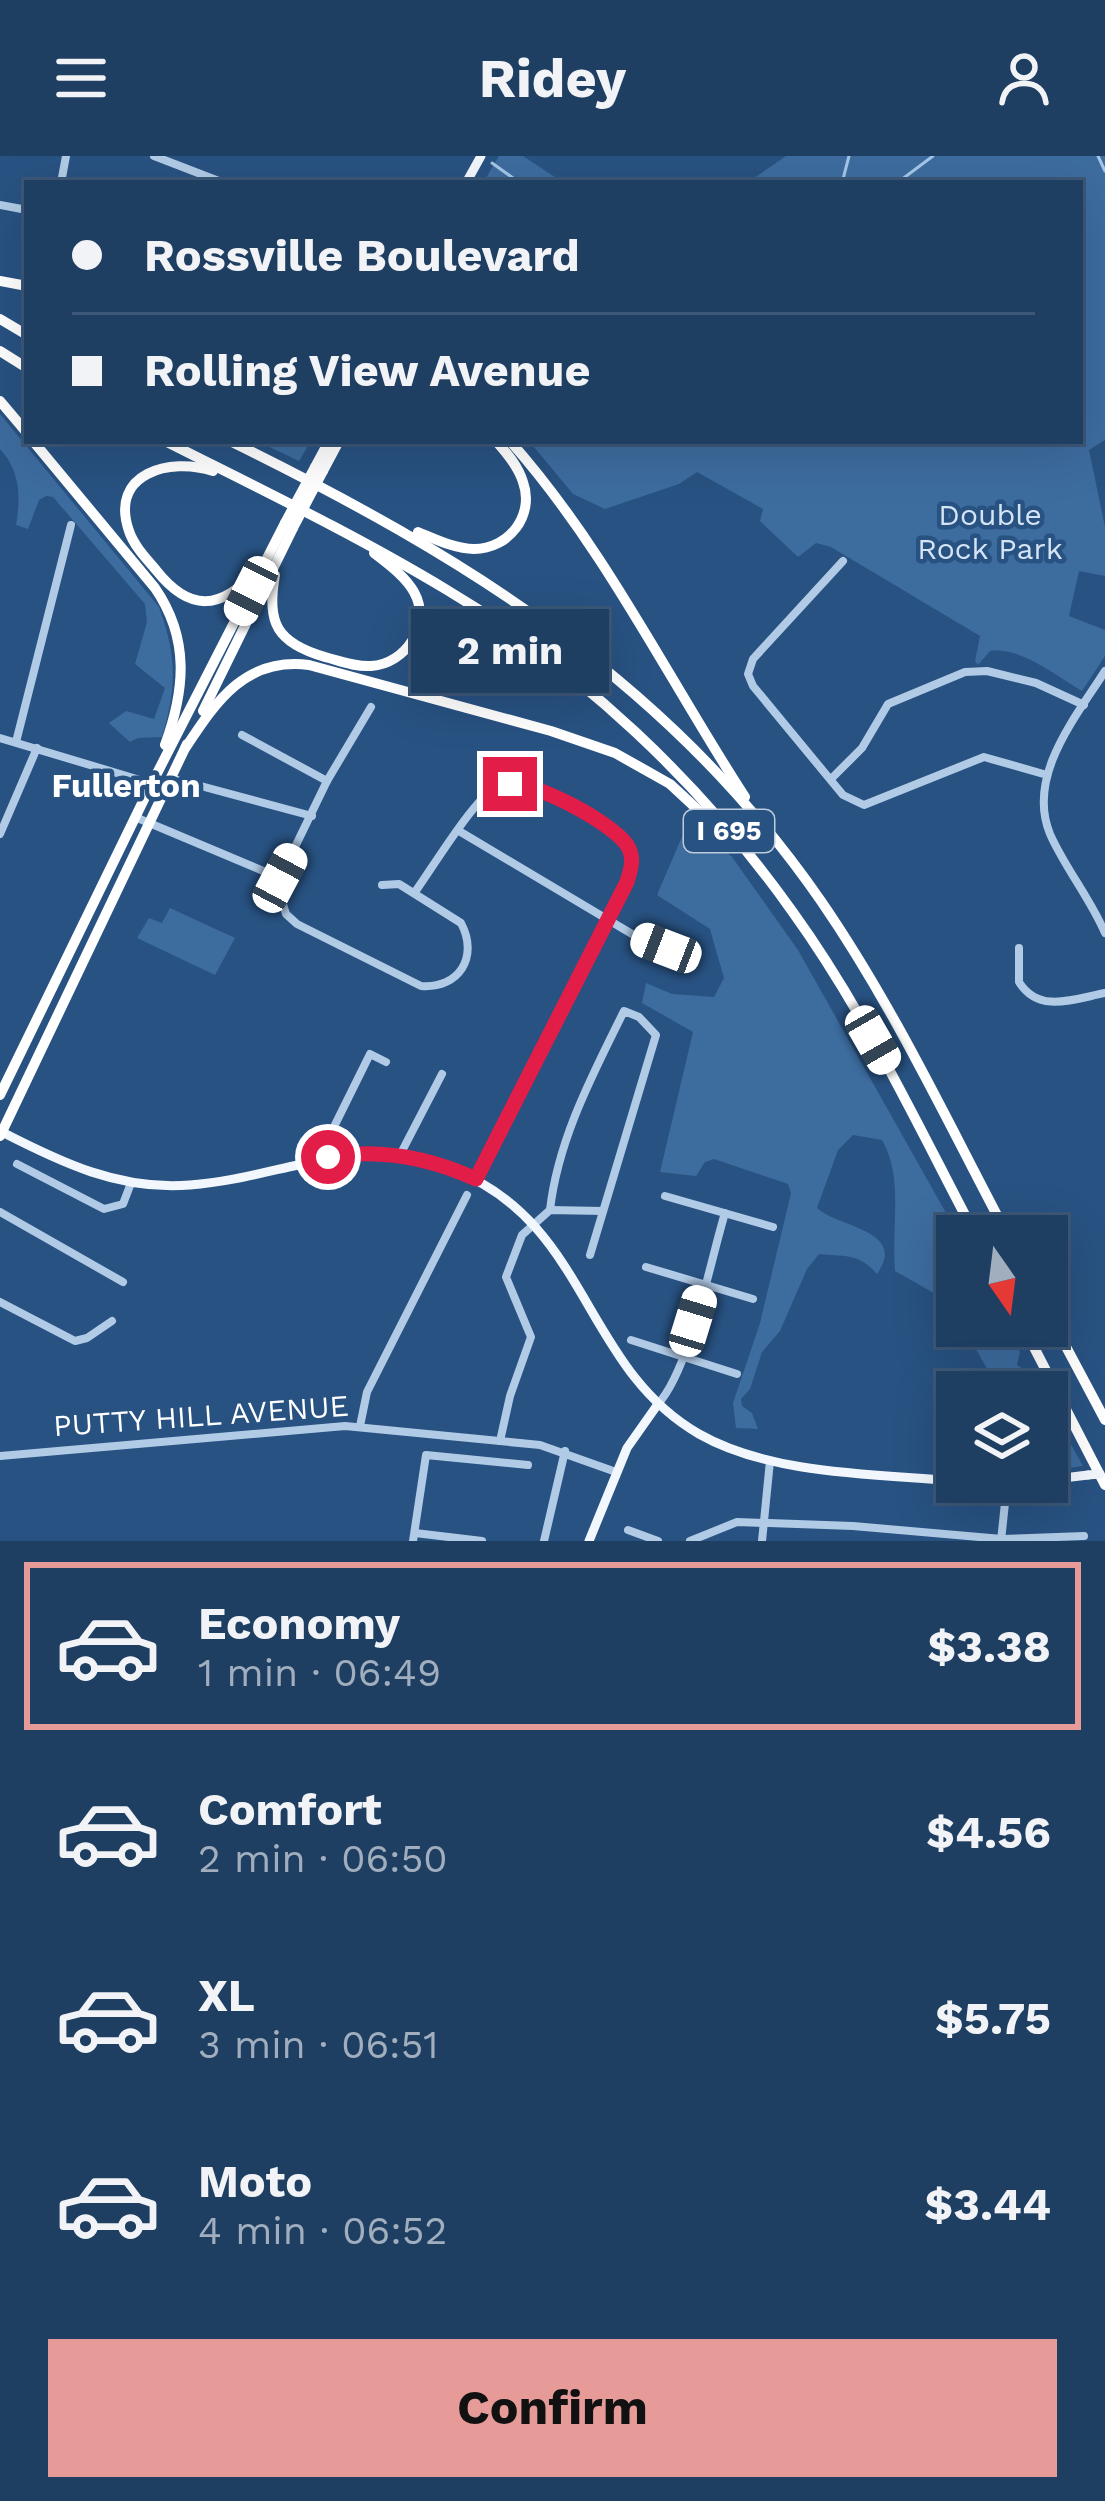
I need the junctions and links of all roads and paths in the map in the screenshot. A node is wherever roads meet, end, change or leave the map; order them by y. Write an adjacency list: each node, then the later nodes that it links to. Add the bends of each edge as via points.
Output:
1 (154, 156): 2 (street)
2 (216, 180)
3 (0, 401): 4 (highway)
4 (24, 430)
5 (35, 444): 33 (highway, via 155,588 173,622 181,693)
6 (171, 444): 15 (highway, I 695)
7 (236, 444): 13 (highway, I 695)
8 (248, 444): 13 (highway)
9 (328, 444): 14 (highway)
10 (337, 444): 14 (highway)
11 (498, 444): 16 (highway, via 526,490 521,521 502,542 458,547)
12 (513, 444): 37 (highway, via 604,565)
13 (280, 466): 16 (highway, I 695)
14 (319, 469): 19 (highway, bridge)
15 (258, 486): 18 (highway, I 695); 19 (highway, via 202,467 165,465 132,490 127,522 136,547 169,586 197,601 233,594)
16 (369, 512): 37 (highway, I 695, via 576,644 676,731)
17 (71, 525): 26 (street)
18 (358, 539): 19 (highway, via 405,580 419,607 413,641 380,665 307,652 284,637 271,603); 47 (highway, I 695, via 485,613 622,720 717,817)
19 (273, 558): 27 (highway); 33 (highway)
20 (843, 560): 31 (street, via 748,671)
21 (1105, 670): 22 (street)
22 (1084, 705): 29 (street); 31 (street, via 1036,683 965,672 888,704)
23 (371, 706): 32 (street)
24 (242, 735): 32 (street)
25 (0, 738): 26 (street)
26 (16, 742): 28 (street)
27 (186, 747): 30 (highway); 47 (highway, via 229,688 288,664 572,738 638,764 687,797)
28 (37, 748): 33 (street); 39 (street)
29 (1047, 775): 31 (street, via 984,757 862,806); 44 (street, via 1049,830)
30 (171, 778): 35 (street); 36 (highway)
31 (831, 779)
32 (327, 781): 35 (street)
33 (149, 789): 34 (highway)
34 (135, 817): 36 (street); 51 (highway)
35 (312, 817): 40 (street)
36 (150, 823): 40 (street); 52 (highway)
37 (763, 825): 65 (highway, I 695, via 880,994)
38 (459, 832): 42 (street); 43 (street); 43 (street, via 492,790 516,783 603,826 632,860)
39 (0, 833)
40 (280, 878): 42 (street, via 281,903 298,924 421,986 443,985 465,964 466,934)
41 (382, 885): 42 (street)
42 (415, 892)
43 (607, 920): 45 (street); 56 (street)
44 (1105, 933)
45 (666, 948)
46 (1019, 948): 48 (street, via 1019,982 1038,1000)
47 (824, 956): 64 (highway, I 695)
48 (1105, 993)
49 (386, 1062): 54 (street, via 370,1054 326,1143)
50 (442, 1074): 53 (street)
51 (0, 1095)
52 (1, 1133): 57 (main road)
53 (400, 1156): 54 (main road); 56 (main road)
54 (328, 1157): 57 (main road, via 206,1183)
55 (17, 1164): 57 (street, via 104,1209 123,1204)
56 (476, 1179): 66 (main road)
57 (131, 1184)
58 (467, 1195): 82 (street, via 367,1392)
59 (665, 1196): 63 (street)
60 (550, 1210): 61 (street); 61 (street, via 569,1135 624,1011 656,1035); 66 (street)
61 (603, 1210): 68 (street)
62 (0, 1212): 70 (street)
63 (725, 1213): 67 (street); 71 (street)
64 (965, 1215)
65 (997, 1215)
66 (534, 1223): 80 (main road, via 615,1352); 84 (street, via 507,1267 531,1337)
67 (772, 1227)
68 (590, 1256)
69 (646, 1267): 71 (street)
70 (123, 1282)
71 (704, 1285): 72 (street); 78 (street)
72 (752, 1300)
73 (0, 1302): 74 (street, via 71,1341)
74 (112, 1321)
75 (631, 1340): 78 (street)
76 (1034, 1347): 94 (highway)
77 (1066, 1347): 81 (highway)
78 (682, 1357): 79 (street); 80 (street)
79 (737, 1374)
80 (658, 1404): 88 (main road, via 702,1436); 90 (main road)
81 (1105, 1420)
82 (360, 1426): 83 (street, PUTTY HILL AVENUE); 86 (street, PUTTY HILL AVENUE)
83 (464, 1438): 84 (street, PUTTY HILL AVENUE); 87 (street)
84 (500, 1441): 85 (street, PUTTY HILL AVENUE)
85 (565, 1451): 90 (street, PUTTY HILL AVENUE); 103 (street)
86 (0, 1456)
87 (461, 1458): 89 (street); 99 (street, via 426,1455)
88 (770, 1461): 93 (main road); 96 (street)
89 (528, 1466)
90 (616, 1472): 104 (main road)
91 (1105, 1473): 92 (main road, bridge)
92 (1068, 1477)
93 (936, 1479)
94 (1105, 1485)
95 (1005, 1503): 101 (street)
96 (764, 1523): 100 (street); 106 (street, via 732,1522); 107 (street)
97 (628, 1530): 105 (street)
98 (1084, 1536): 101 (street)
99 (414, 1537): 102 (street)
100 (944, 1539): 101 (street)
101 (1002, 1540)
102 (482, 1541)
103 (544, 1541)
104 (589, 1541)
105 (658, 1541)
106 (690, 1541)
107 (762, 1541)

